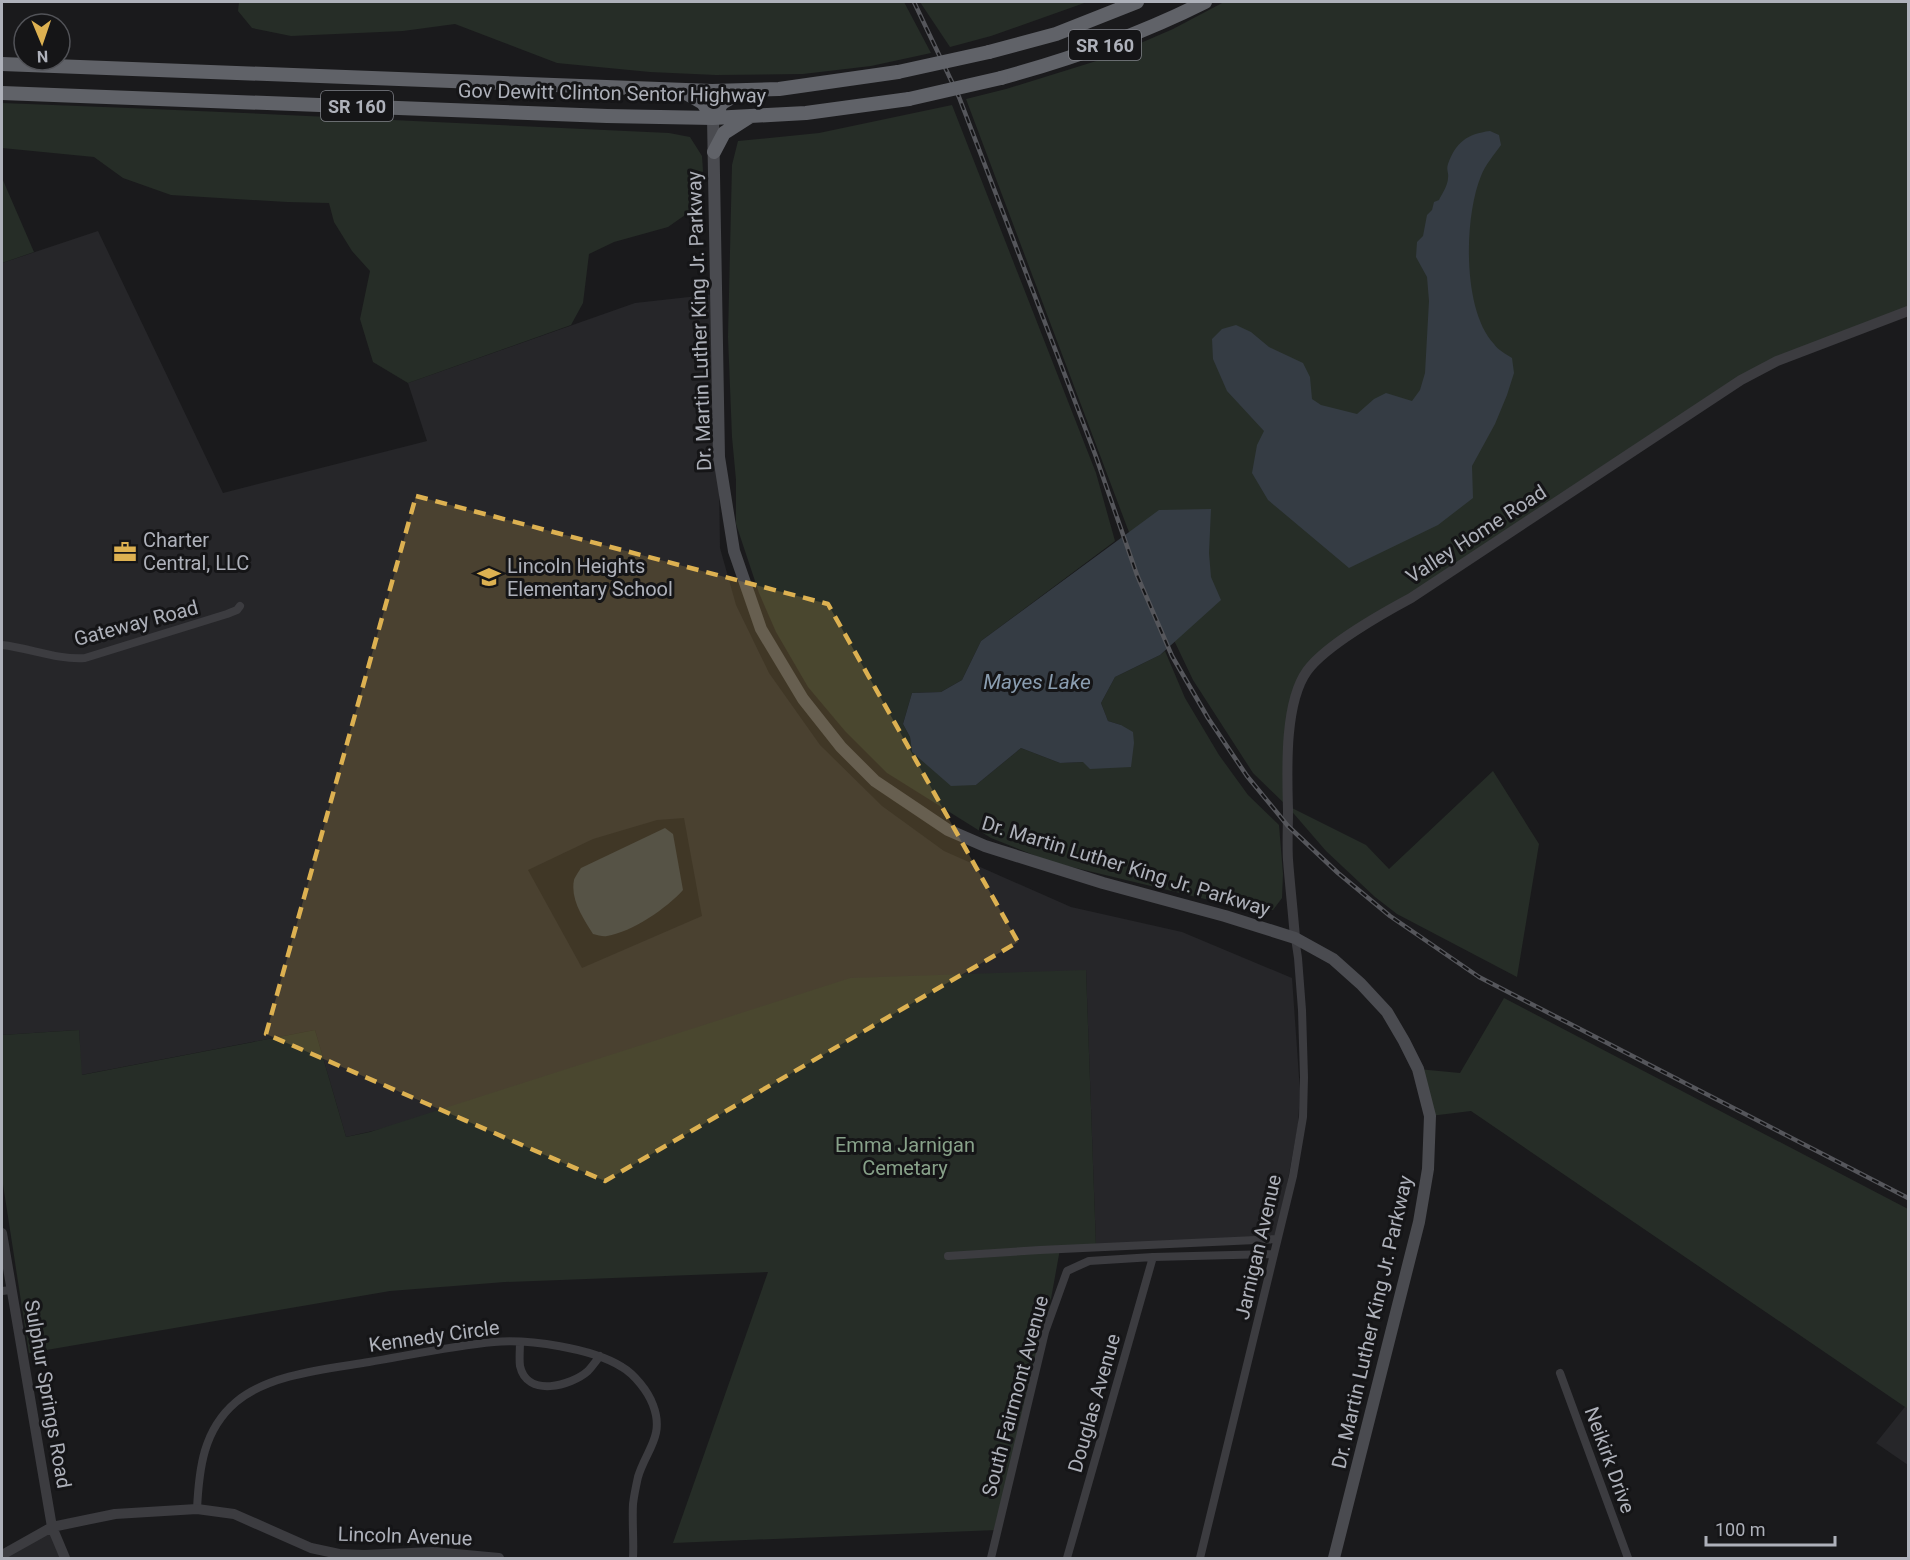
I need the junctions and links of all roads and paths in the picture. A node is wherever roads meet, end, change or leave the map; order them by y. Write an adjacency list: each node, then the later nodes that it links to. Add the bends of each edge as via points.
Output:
1 (1137, 2): 5 (highway, Gov Dewitt Clinton Sentor Highway / SR 160, bridge, via 1056,34 989,52 898,72 788,88)
2 (1205, 2): 7 (highway, Gov Dewitt Clinton Sentor Highway / SR 160, bridge, via 1115,42 1001,78 909,99)
3 (2, 64): 4 (highway, Gov Dewitt Clinton Sentor Highway / SR 160)
4 (680, 90): 5 (highway, Gov Dewitt Clinton Sentor Highway / SR 160); 8 (highway, via 703,103)
5 (744, 90): 8 (highway, via 722,103)
6 (2, 93): 8 (highway, Gov Dewitt Clinton Sentor Highway / SR 160)
7 (752, 116): 8 (highway, Gov Dewitt Clinton Sentor Highway / SR 160); 9 (highway, via 724,133)
8 (713, 118): 9 (main road, Dr. Martin Luther King Jr. Parkway)
9 (714, 152): 13 (main road, Dr. Martin Luther King Jr. Parkway, via 719,456 734,551 761,629 803,699 875,782 948,830 985,846 1103,883)
10 (1908, 311): 13 (street, Valley Home Road, via 1777,361 1741,380 1312,664 1300,682 1294,702 1288,748 1288,858)
11 (240, 606): 12 (street, Gateway Road, via 227,615 85,658)
12 (2, 645)
13 (1295, 938): 15 (street, Jarnigan Avenue, via 1302,1010 1303,1117); 32 (main road, Dr. Martin Luther King Jr. Parkway, via 1333,959 1387,1012 1418,1069 1430,1116 1428,1170 1419,1222)
14 (2, 1233): 19 (street, Sulphur Springs Road)
15 (1277, 1239): 16 (street, Jarnigan Avenue); 17 (street)
16 (1274, 1254): 18 (street, South Fairmont Avenue); 31 (street, Jarnigan Avenue)
17 (948, 1256)
18 (1153, 1257): 29 (street, South Fairmont Avenue, via 1089,1261 1067,1271 1045,1332); 30 (street, Douglas Avenue)
19 (6, 1291): 24 (street, Sulphur Springs Road)
20 (520, 1342): 21 (street, Kennedy Circle); 21 (street, via 520,1367 528,1381 536,1385 568,1383 588,1371); 23 (street, Kennedy Circle, via 495,1342 385,1359 266,1384 236,1402 213,1428 199,1470)
21 (600, 1356): 28 (street, Kennedy Circle, via 623,1367 642,1385 653,1405 658,1430 638,1476 633,1505)
22 (1560, 1373): 33 (street, Neikirk Drive)
23 (197, 1509): 24 (street, Lincoln Avenue, via 115,1514); 27 (street, Lincoln Avenue, via 234,1514 311,1548 339,1554 434,1552)
24 (52, 1527): 25 (street, Lincoln Avenue); 26 (street, Sulphur Springs Road)
25 (2, 1555)
26 (65, 1558)
27 (499, 1558)
28 (633, 1558)
29 (991, 1558)
30 (1066, 1558)
31 (1201, 1558)
32 (1334, 1558)
33 (1628, 1558)

